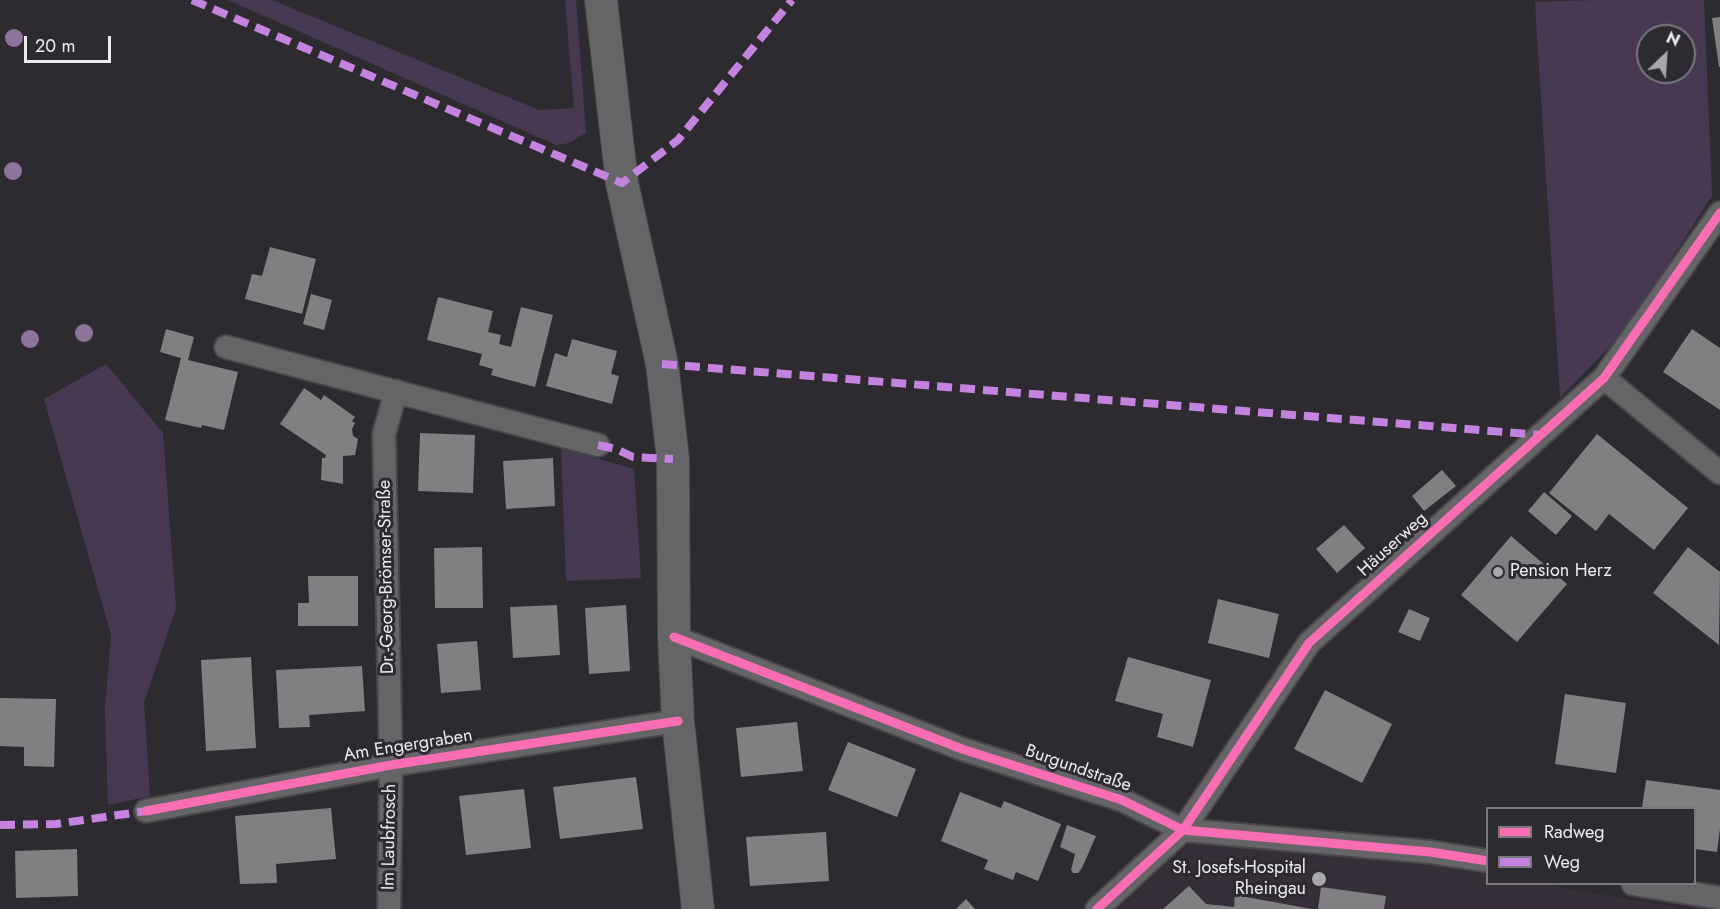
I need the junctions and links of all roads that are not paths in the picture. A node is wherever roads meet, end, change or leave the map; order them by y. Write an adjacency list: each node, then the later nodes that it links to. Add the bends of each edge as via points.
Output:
1 (601, 0): 8 (main road, via 622,183 662,364 673,459)
2 (1720, 213): 4 (street, Häuserweg)
3 (226, 347): 5 (street)
4 (1604, 378): 7 (street); 12 (street, Häuserweg, via 1309,643)
5 (396, 392): 6 (street); 10 (street, Dr.-Georg-Brömser-Straße, via 384,434)
6 (598, 445)
7 (1720, 473)
8 (674, 637): 9 (main road); 12 (street, Burgundstraße, via 962,749 1122,800)
9 (678, 721): 10 (street, Am Engergraben); 17 (main road)
10 (391, 765): 11 (street, Am Engergraben); 16 (street, Im Laubfrosch)
11 (146, 811)
12 (1183, 830): 13 (street, Burgundstraße, via 1430,852); 18 (street, Häuserweg)
13 (1486, 861)
14 (1639, 885): 15 (street)
15 (1720, 898)
16 (389, 909)
17 (698, 909)
18 (1097, 909)

